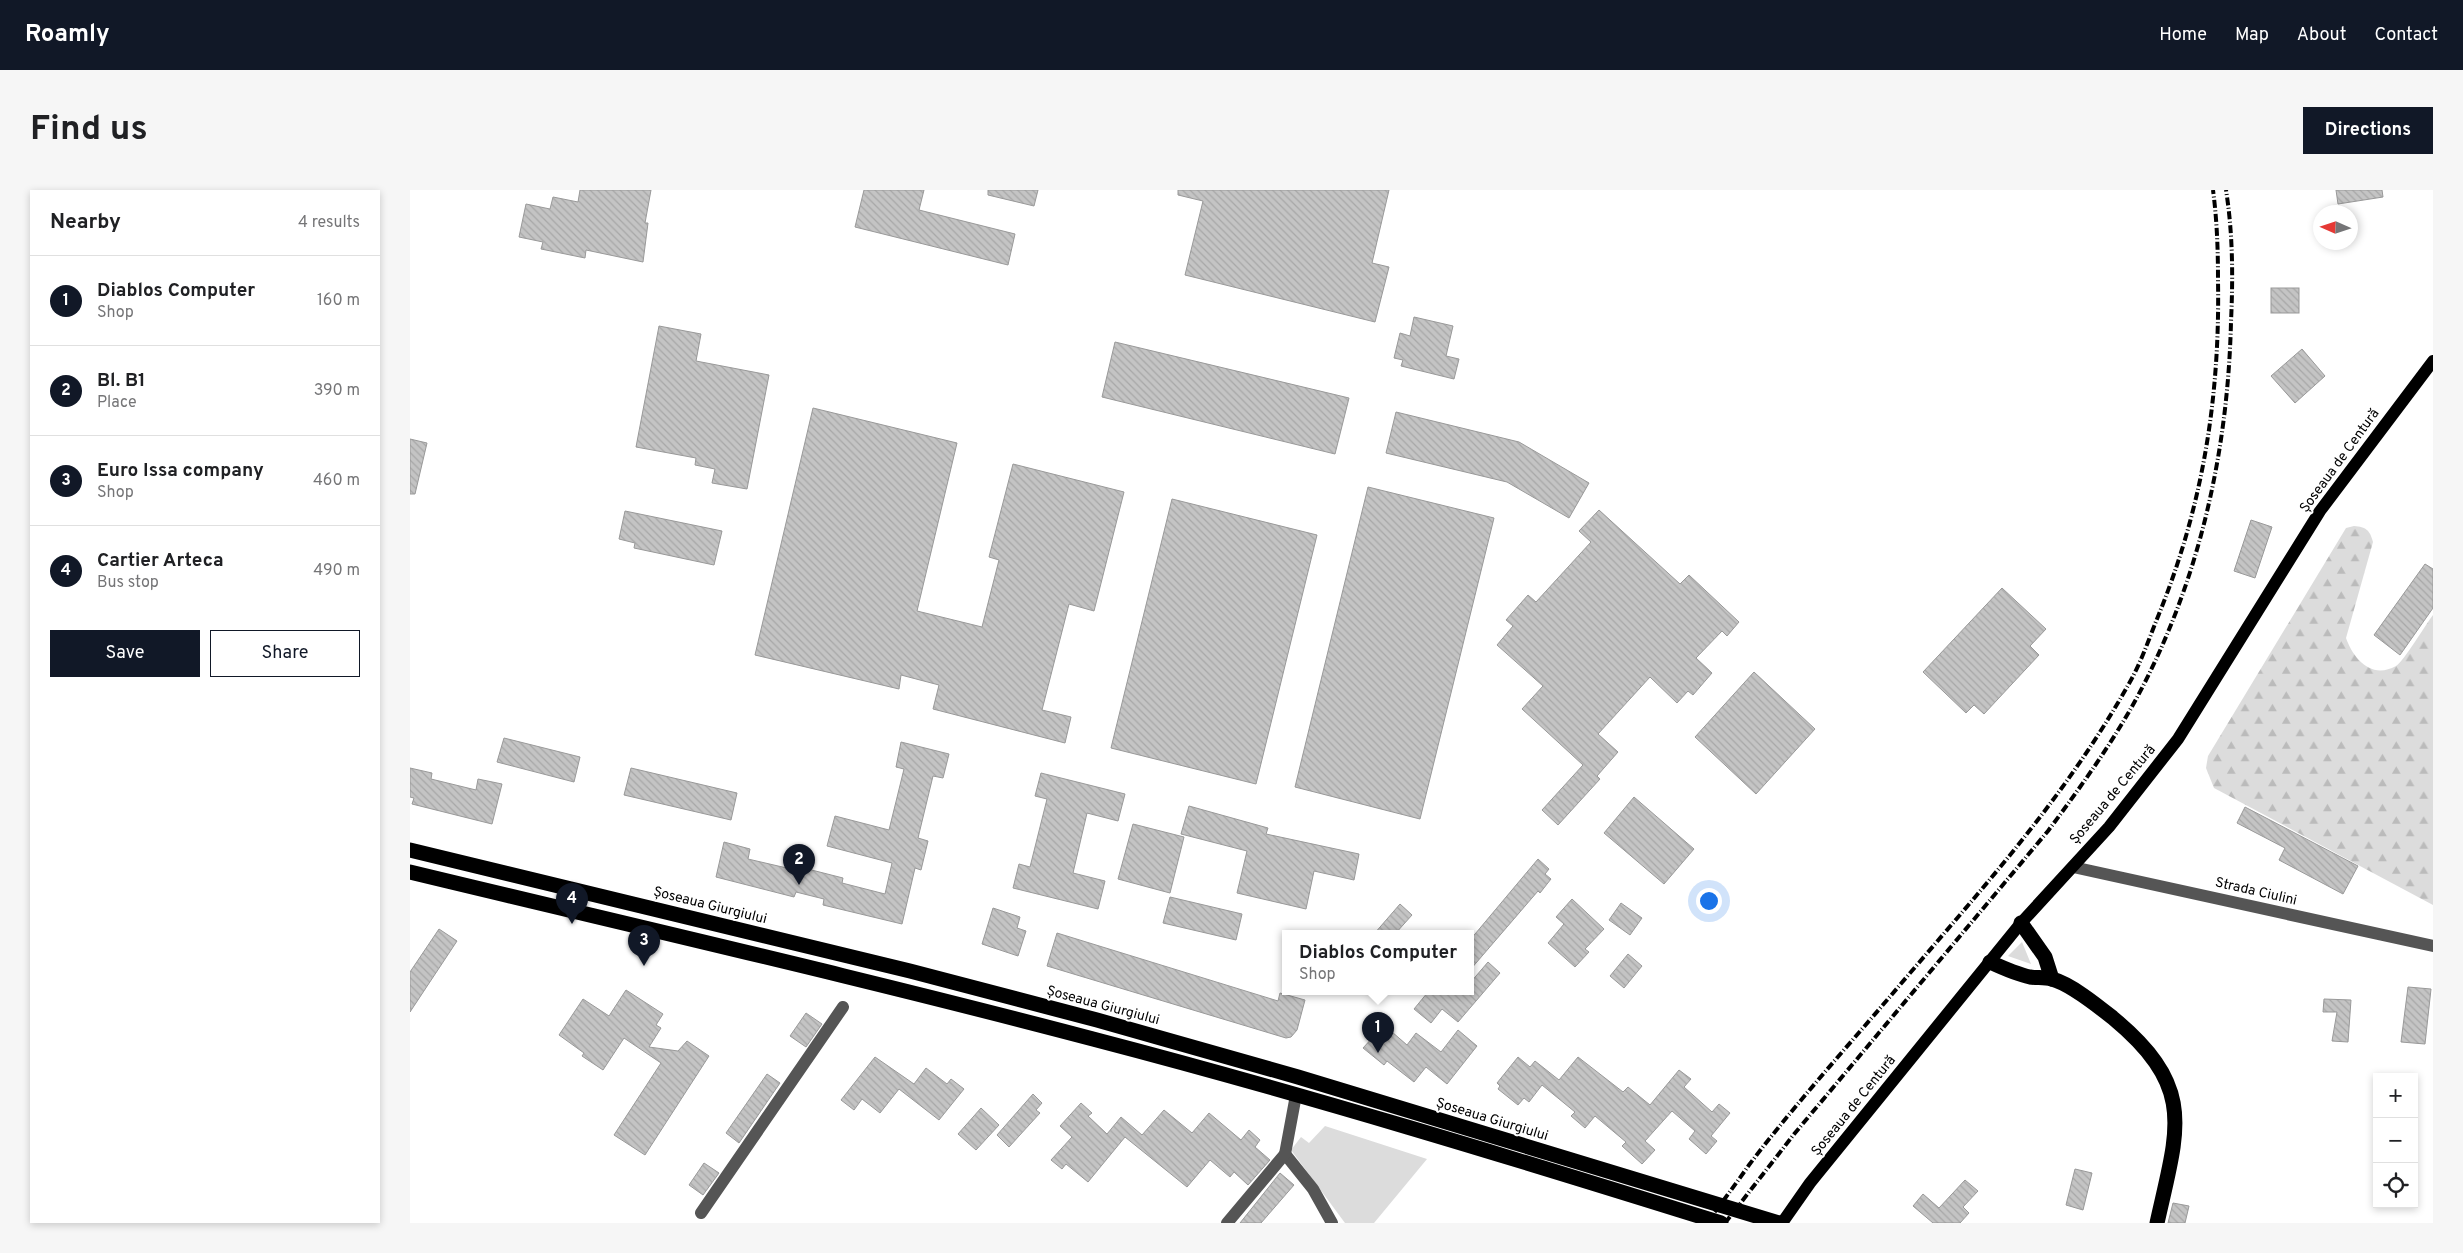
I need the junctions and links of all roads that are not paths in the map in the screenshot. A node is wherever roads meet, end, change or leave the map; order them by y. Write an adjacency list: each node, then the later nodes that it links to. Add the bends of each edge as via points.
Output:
1 (2433, 362): 3 (main road, Șoseaua de Centură, via 2320,511 2178,739 2133,798)
2 (410, 850): 16 (highway, Șoseaua Giurgiului, via 1097,1020 1298,1077)
3 (2073, 867): 5 (main road, Șoseaua de Centură); 6 (street, Strada Ciulini)
4 (410, 872): 10 (highway, via 868,982 1094,1039)
5 (2021, 923): 7 (main road, Șoseaua de Centură); 8 (highway, via 2045,957)
6 (2433, 946)
7 (1990, 962): 8 (highway, via 2031,977); 16 (main road, Șoseaua de Centură)
8 (2052, 979): 17 (highway, via 2089,1001 2127,1030 2158,1064 2169,1083 2176,1124)
9 (843, 1008): 12 (street)
10 (1296, 1095): 11 (street); 15 (highway)
11 (1285, 1154): 13 (street); 14 (street, via 1313,1189)
12 (701, 1213)
13 (1227, 1223)
14 (1332, 1223)
15 (1721, 1223)
16 (1780, 1223)
17 (2158, 1223)

